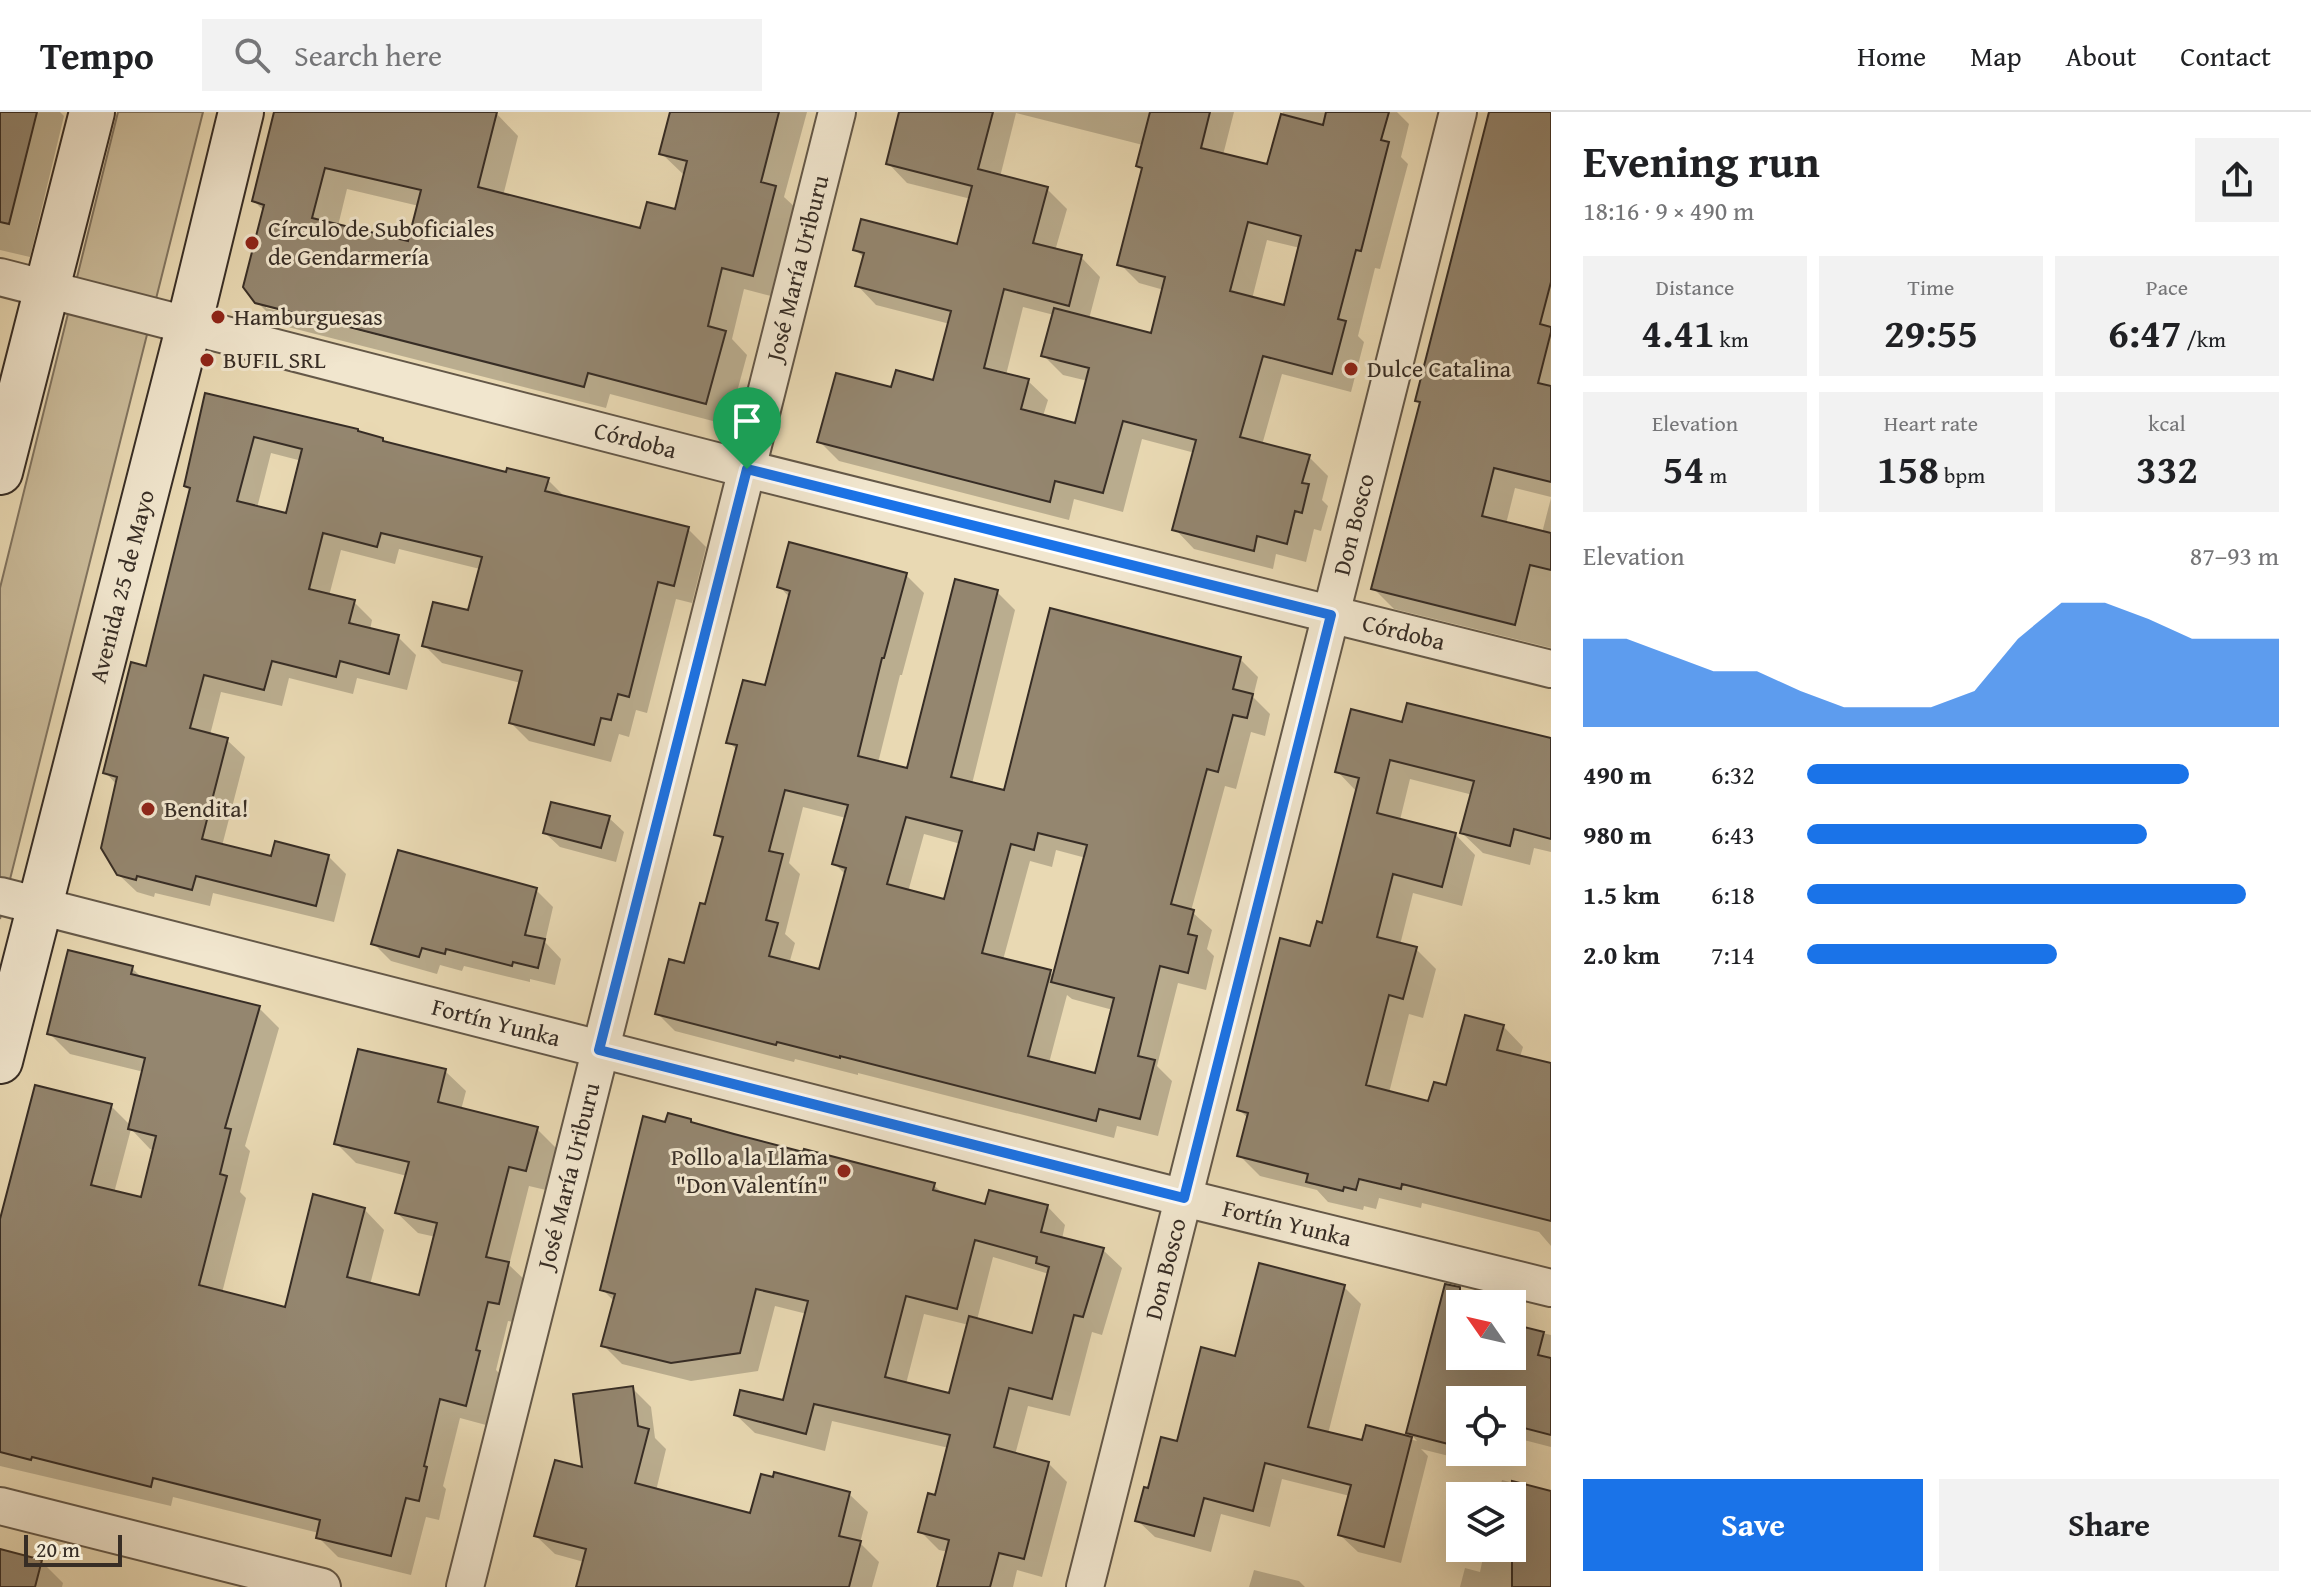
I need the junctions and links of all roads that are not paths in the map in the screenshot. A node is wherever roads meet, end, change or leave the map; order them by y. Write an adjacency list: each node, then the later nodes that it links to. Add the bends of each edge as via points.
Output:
1 (92, 112): 6 (main road)
2 (241, 112): 7 (main road, Avenida 25 de Mayo)
3 (837, 112): 8 (street, José María Uriburu)
4 (1458, 112): 10 (street, Don Bosco)
5 (0, 277): 6 (street, Córdoba)
6 (47, 288): 7 (street, Córdoba); 9 (main road)
7 (189, 325): 8 (street, Córdoba); 12 (main road, Avenida 25 de Mayo)
8 (747, 469): 10 (street, Córdoba); 13 (street, José María Uriburu)
9 (0, 472)
10 (1331, 615): 11 (street, Córdoba); 15 (street, Don Bosco)
11 (1551, 669)
12 (20, 900): 13 (street, Fortín Yunka); 14 (main road, Avenida 25 de Mayo)
13 (599, 1050): 15 (street, Fortín Yunka); 19 (street, José María Uriburu)
14 (0, 1061)
15 (1184, 1198): 16 (street, Fortín Yunka); 20 (street, Don Bosco)
16 (1551, 1288)
17 (0, 1506): 18 (street)
18 (322, 1587)
19 (465, 1587)
20 (1085, 1587)

